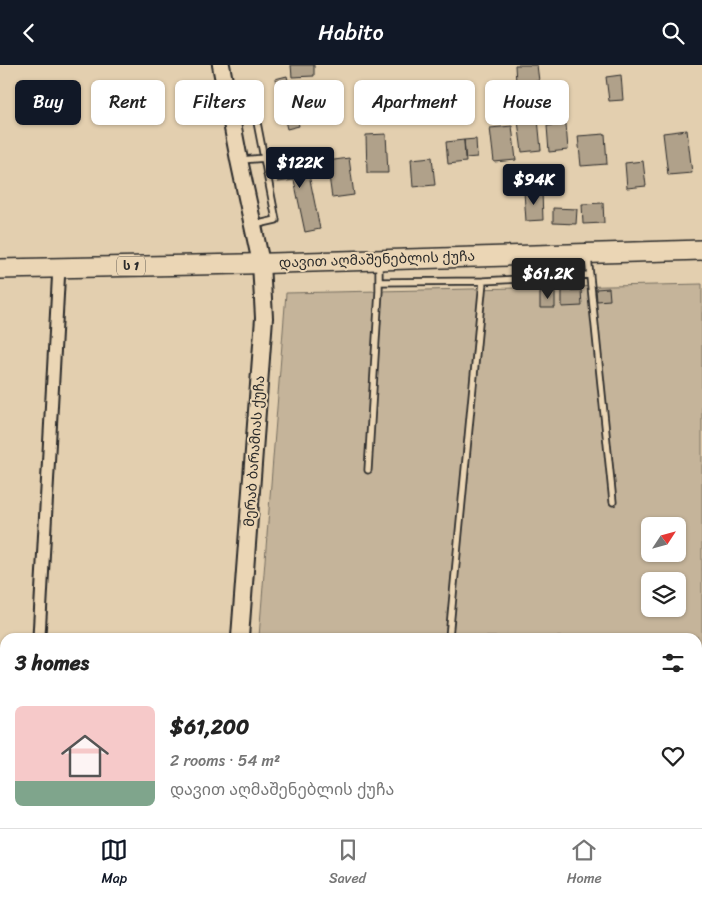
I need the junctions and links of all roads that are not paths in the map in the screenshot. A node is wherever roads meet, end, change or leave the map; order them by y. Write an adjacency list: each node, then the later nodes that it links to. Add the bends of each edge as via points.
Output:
1 (221, 65): 4 (main road, მერაბ ბარამიას ქუჩა)
2 (258, 125): 3 (lane)
3 (265, 158): 4 (lane); 5 (lane, via 276,220)
4 (239, 160): 5 (main road, მერაბ ბარამიას ქუჩა)
5 (253, 225): 9 (main road, მერაბ ბარამიას ქუჩა)
6 (702, 250): 7 (highway, დავით აღმაშენებლის ქუჩა / ს 1)
7 (588, 252): 8 (highway, დავით აღმაშენებლის ქუჩა / ს 1); 12 (lane)
8 (379, 259): 9 (highway, დავით აღმაშენებლის ქუჩა / ს 1); 14 (lane)
9 (261, 263): 10 (highway, ს 1); 18 (main road, მერაბ ბარამიას ქუჩა, via 264,318)
10 (59, 267): 11 (highway, ს 1); 17 (street)
11 (0, 269)
12 (590, 275): 13 (lane); 16 (lane)
13 (483, 281): 14 (lane); 19 (lane)
14 (379, 282): 15 (lane)
15 (368, 470)
16 (613, 502)
17 (39, 633)
18 (240, 633)
19 (449, 633)

